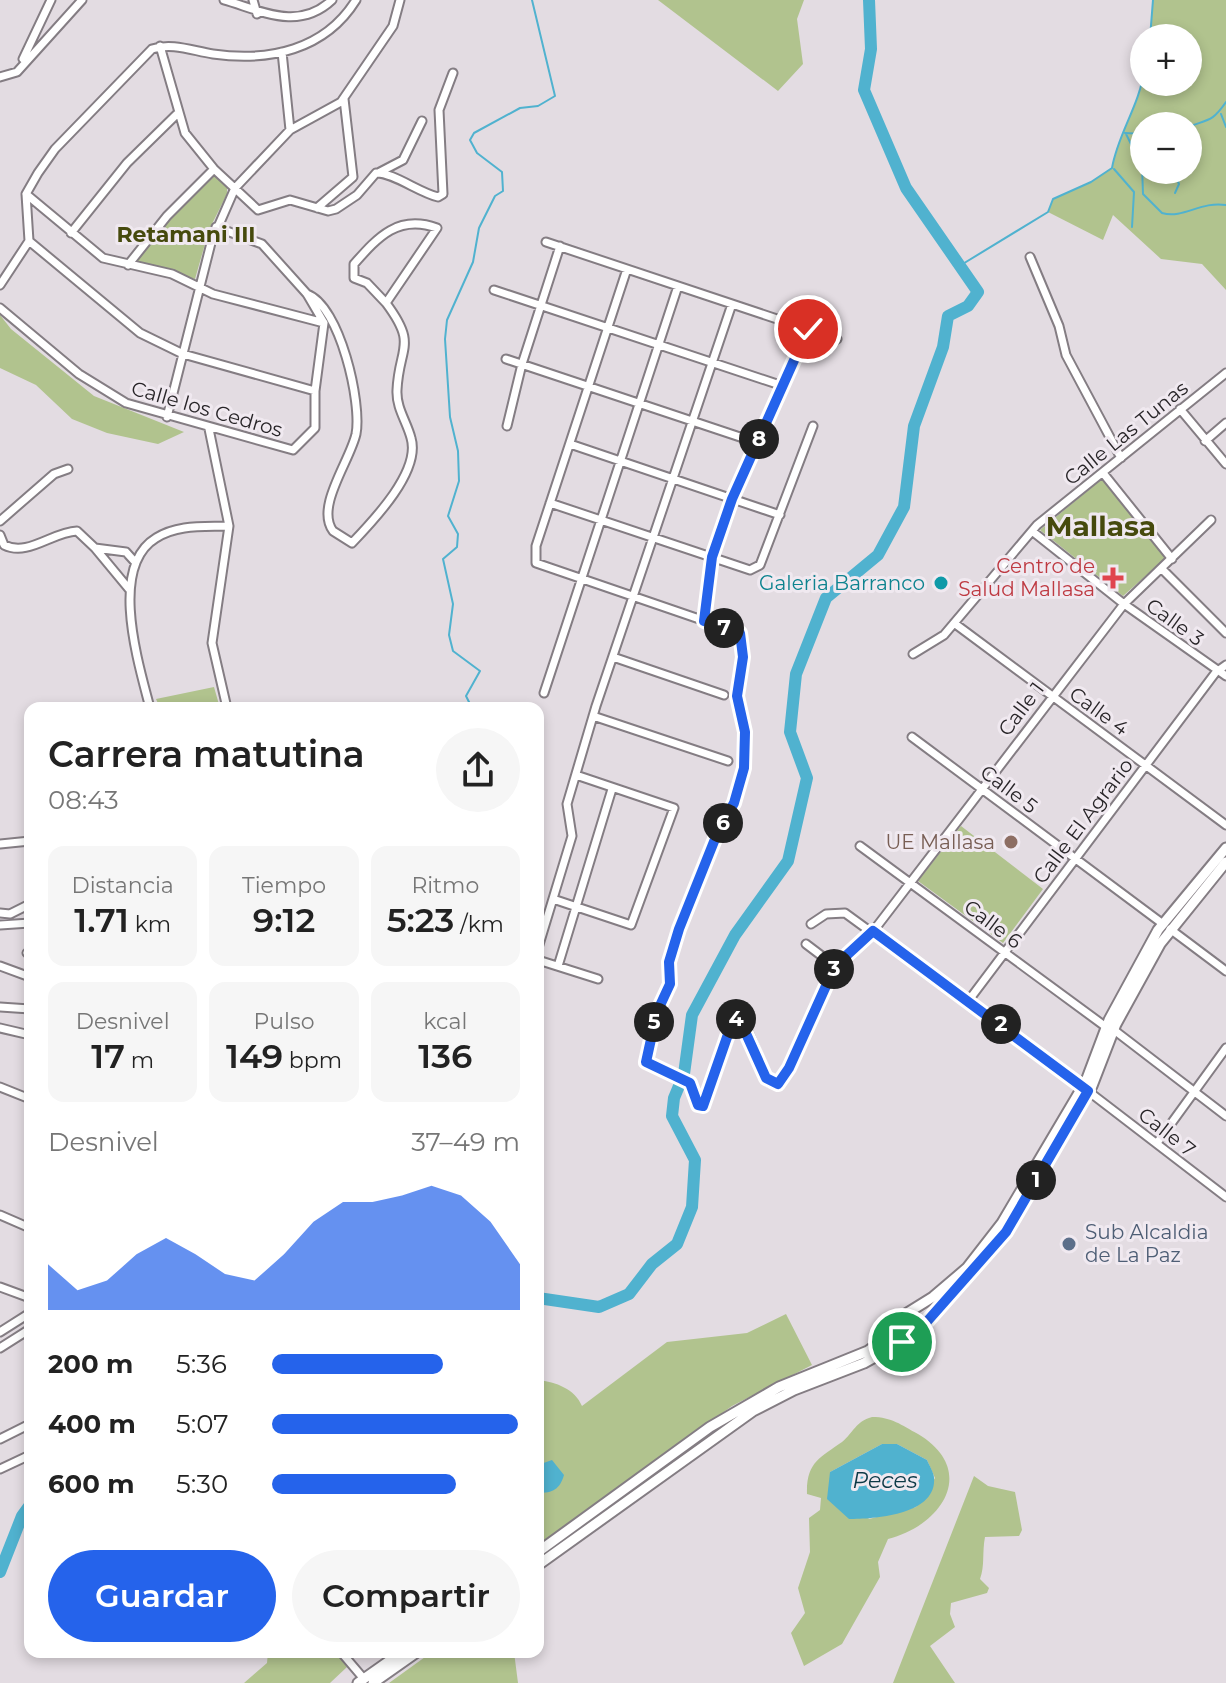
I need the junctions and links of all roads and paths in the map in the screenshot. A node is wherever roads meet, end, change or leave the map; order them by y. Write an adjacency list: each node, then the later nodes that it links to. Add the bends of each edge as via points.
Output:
1 (51, 0): 13 (street)
2 (82, 0): 13 (street)
3 (224, 0): 10 (street)
4 (253, 0): 10 (street)
5 (319, 0): 9 (street)
6 (331, 0): 9 (street)
7 (356, 0): 12 (street, via 324,37)
8 (400, 0): 16 (street, via 393,26)
9 (321, 10): 10 (street, via 309,15)
10 (257, 14)
11 (160, 46): 12 (street, via 237,56); 17 (street); 23 (street, via 142,56 55,149)
12 (282, 52): 19 (street)
13 (17, 72): 15 (street)
14 (453, 73): 21 (street, via 439,110 443,194 420,193)
15 (0, 77)
16 (344, 98): 19 (street); 24 (street, via 353,177)
17 (177, 114): 20 (street); 26 (street, via 127,163)
18 (422, 121): 21 (street, via 403,160)
19 (290, 130): 22 (street)
20 (214, 169): 22 (street); 31 (street)
21 (379, 173): 24 (street, via 346,203 328,211)
22 (235, 188): 24 (street, via 258,210 290,200); 25 (street)
23 (26, 194): 26 (street); 27 (street)
24 (317, 208)
25 (216, 227): 35 (street); 37 (street, via 262,244)
26 (71, 233): 31 (street, via 103,258)
27 (29, 241): 33 (street); 47 (street, via 140,333)
28 (546, 242): 29 (street)
29 (560, 246): 32 (street); 40 (street)
30 (1030, 257): 66 (street, via 1066,355)
31 (128, 265): 35 (street, via 172,274)
32 (627, 269): 34 (street); 43 (street)
33 (0, 285)
34 (678, 286): 39 (street); 46 (street)
35 (200, 289): 42 (street); 47 (street)
36 (494, 290): 40 (street)
37 (307, 294): 38 (street, via 332,322 351,374 355,437 326,513 333,531 352,543 375,519 414,452 397,390 407,342); 42 (street)
38 (386, 303): 38 (street, via 367,283 354,278 354,264 374,240 396,227 421,222 437,228)
39 (732, 304): 44 (street); 49 (street)
40 (541, 306): 43 (street); 50 (street)
41 (0, 308): 57 (street, Calle los Cedros, via 105,392)
42 (324, 323): 54 (street)
43 (607, 328): 46 (street); 52 (street)
44 (808, 329): 45 (street); 53 (street)
45 (837, 339)
46 (658, 345): 49 (street); 55 (street)
47 (183, 354): 54 (street); 57 (street)
48 (506, 359): 50 (street)
49 (712, 363): 53 (street); 58 (street)
50 (522, 364): 52 (street); 60 (street)
51 (1226, 373): 56 (street, Calle Las Tunas)
52 (588, 386): 55 (street); 65 (street)
53 (783, 386): 64 (street)
54 (315, 391): 62 (street, Calle los Cedros, via 315,428 293,450)
55 (639, 403): 58 (street); 67 (street)
56 (1180, 409): 63 (street); 66 (street, Calle Las Tunas)
57 (167, 417): 62 (street, Calle los Cedros)
58 (693, 421): 64 (street); 71 (street)
59 (1226, 423): 63 (street)
60 (507, 426)
61 (813, 426): 74 (street)
62 (209, 429): 78 (street)
63 (1205, 441): 68 (street)
64 (758, 443): 72 (street)
65 (570, 444): 67 (street); 73 (street)
66 (1121, 458): 70 (street, Calle Las Tunas)
67 (619, 461): 71 (street); 75 (street)
68 (1226, 464)
69 (68, 469): 77 (street, via 54,474)
70 (1103, 473): 79 (street, Calle Las Tunas); 84 (street)
71 (673, 479): 72 (street); 81 (street)
72 (732, 499): 74 (street); 83 (street)
73 (550, 503): 75 (street); 87 (street, via 536,563)
74 (780, 515): 83 (street, via 760,565 750,570)
75 (600, 520): 81 (street); 87 (street)
76 (1211, 520): 84 (street, Calle 1)
77 (0, 521)
78 (229, 526): 85 (street, via 194,526 164,534 148,543); 103 (street, via 212,643)
79 (1032, 531): 90 (street, Calle 3); 92 (street, Calle Las Tunas)
80 (0, 535): 82 (street, via 11,549 77,531)
81 (654, 538): 83 (street); 89 (street)
82 (95, 548): 85 (street, via 126,552); 88 (street)
83 (712, 557): 91 (street)
84 (1172, 559): 86 (street, Calle 1)
85 (135, 562): 88 (street)
86 (1163, 570): 90 (street, Calle 1); 93 (street)
87 (580, 580): 89 (street); 99 (street)
88 (130, 590): 102 (street)
89 (634, 598): 91 (street); 95 (street)
90 (1124, 604): 97 (street, Calle 3); 101 (street, Calle 1)
91 (704, 621): 134 (street, via 740,633 743,657 737,696 745,732 744,768 679,929 669,962 670,984 645,1051 646,1062 690,1083 703,1106 733,1020 739,1018 766,1078 772,1084 781,1082)
92 (954, 623): 94 (street, Calle Las Tunas); 101 (street, Calle 4)
93 (1226, 633)
94 (913, 654)
95 (613, 657): 100 (street); 104 (street)
96 (1226, 665): 97 (street, Calle El Agrario)
97 (1216, 672): 98 (street, Calle 3); 107 (street, Calle El Agrario)
98 (1226, 676)
99 (544, 693)
100 (724, 695)
101 (1052, 696): 107 (street, Calle 4); 109 (street, Calle 1)
102 (149, 702)
103 (226, 702)
104 (593, 716): 106 (street); 108 (street)
105 (912, 737): 109 (street, Calle 5)
106 (728, 761)
107 (1145, 765): 111 (street, Calle 4); 116 (street, Calle El Agrario)
108 (576, 775): 110 (street); 119 (street, via 567,804 572,836)
109 (981, 788): 116 (street, Calle 5); 118 (street, Calle 1)
110 (612, 789): 120 (street); 120 (street, via 674,808 631,925)
111 (1226, 825)
112 (24, 842): 113 (street)
113 (0, 844)
114 (860, 846): 118 (street, Calle 6)
115 (1226, 848): 126 (main road)
116 (1074, 858): 126 (street, Calle 5); 130 (street, Calle El Agrario)
117 (1226, 862): 126 (main road)
118 (910, 881): 128 (street, Calle 1); 130 (street, Calle 6)
119 (553, 899): 120 (street); 127 (street)
120 (574, 906): 133 (street)
121 (24, 907): 122 (street)
122 (0, 913)
123 (24, 923): 125 (street)
124 (811, 924): 128 (street, Calle 7, via 826,914 845,913)
125 (0, 925)
126 (1166, 927): 135 (street, Calle 5); 142 (main road)
127 (544, 928)
128 (873, 931): 134 (street, Calle 1); 138 (street, Calle 7)
129 (806, 944): 134 (street)
130 (1005, 952): 138 (street, Calle El Agrario); 142 (street, Calle 6)
131 (544, 962): 133 (street)
132 (0, 966): 136 (street)
133 (558, 966): 137 (street)
134 (835, 966)
135 (1226, 971)
136 (24, 975)
137 (598, 979)
138 (969, 1000): 146 (street, Calle 7)
139 (0, 1007): 140 (street)
140 (24, 1009)
141 (0, 1028): 143 (street)
142 (1110, 1028): 146 (main road); 147 (street, Calle 6)
143 (24, 1034)
144 (1226, 1048): 147 (street)
145 (0, 1087): 148 (street)
146 (1085, 1089): 150 (street, Calle 7); 156 (main road, via 992,1237 945,1288); 158 (main road, via 1006,1232)
147 (1194, 1092): 149 (street, Calle 6); 150 (street)
148 (24, 1097)
149 (1226, 1116)
150 (1157, 1143): 151 (street, Calle 7)
151 (1226, 1197)
152 (0, 1215): 153 (street)
153 (24, 1225)
154 (0, 1287): 155 (street)
155 (24, 1296)
156 (916, 1307): 158 (main road); 159 (main road)
157 (24, 1317): 160 (street)
158 (928, 1319): 162 (main road)
159 (892, 1330): 162 (main road); 168 (main road, via 868,1351 779,1387 710,1427)
160 (0, 1332)
161 (24, 1333): 163 (street)
162 (902, 1342): 169 (main road, via 762,1405)
163 (0, 1348)
164 (24, 1427): 165 (street)
165 (0, 1439)
166 (24, 1458): 167 (street)
167 (0, 1469)
168 (544, 1548)
169 (544, 1561)
170 (346, 1658): 173 (street)
171 (395, 1658): 173 (main road)
172 (407, 1658): 173 (main road)
173 (365, 1682)

